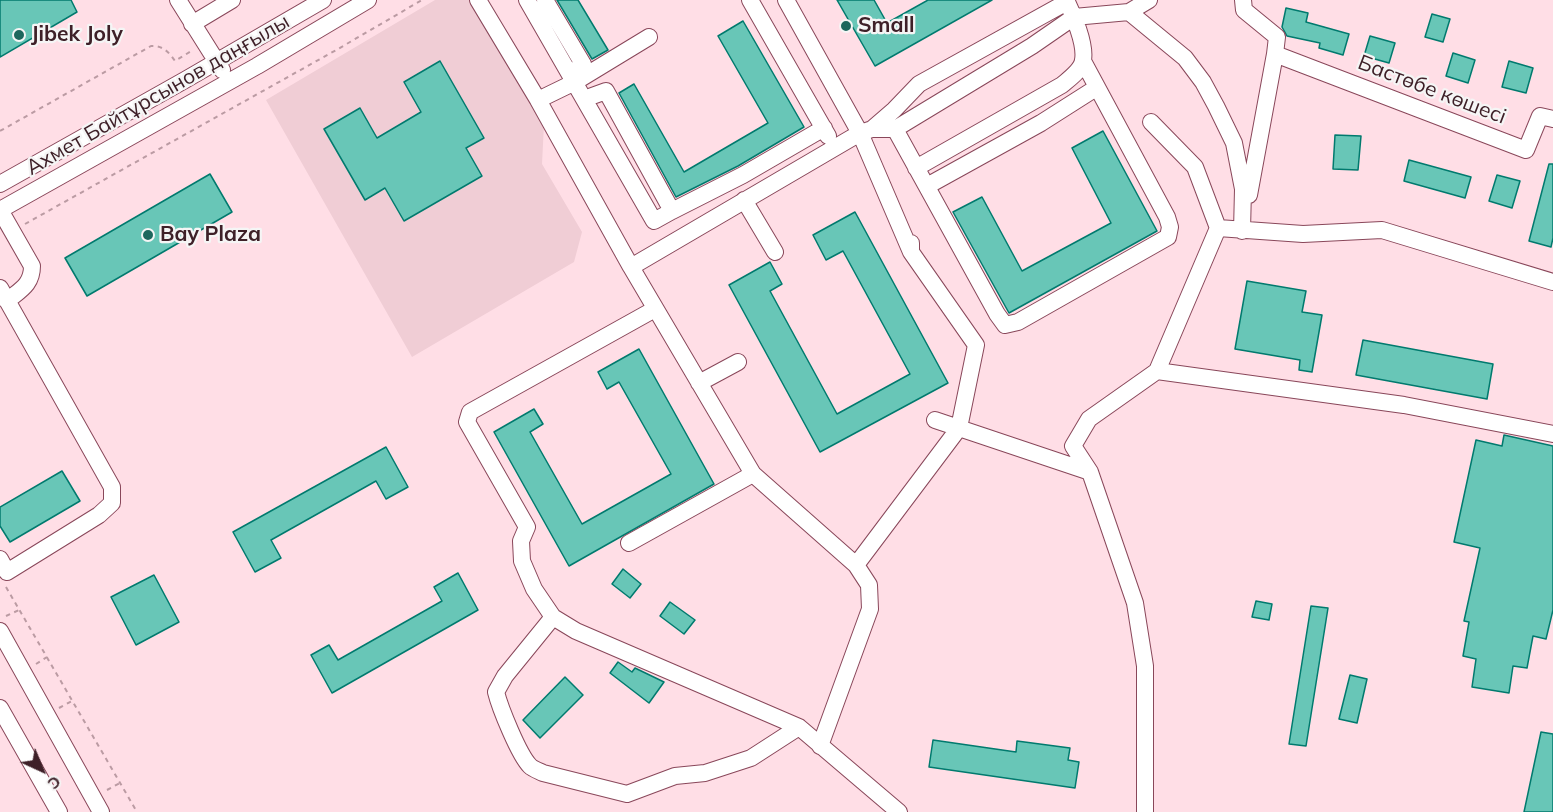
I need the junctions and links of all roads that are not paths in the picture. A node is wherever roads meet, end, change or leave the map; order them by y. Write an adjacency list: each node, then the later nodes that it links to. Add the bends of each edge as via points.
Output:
1 (178, 0): 15 (street)
2 (232, 0): 15 (street)
3 (323, 0): 19 (street, Ахмет Байтұрсынов даңғылы)
4 (368, 0): 21 (street, Ахмет Байтұрсынов даңғылы)
5 (478, 0): 24 (street)
6 (527, 0): 20 (street)
7 (545, 0): 20 (street, via 583,64)
8 (750, 0): 27 (street)
9 (786, 0): 29 (street)
10 (1149, 0): 13 (street)
11 (1243, 0): 17 (street, via 1244,10 1276,37)
12 (1066, 1): 14 (street); 29 (street, via 919,84)
13 (1129, 12): 14 (street); 39 (street, via 1185,58 1216,106 1234,143 1244,189)
14 (1074, 17): 18 (street); 28 (street)
15 (192, 24): 19 (street)
16 (649, 38): 20 (street)
17 (1275, 54): 25 (street, Бастөбе көшесі, via 1526,150 1540,116); 39 (street)
18 (1083, 61): 22 (street); 31 (street, via 1062,85)
19 (217, 62): 21 (street); 32 (street, Ахмет Байтұрсынов даңғылы)
20 (572, 78): 23 (street); 24 (street)
21 (228, 82): 35 (street, Ахмет Байтұрсынов даңғылы)
22 (1096, 88): 33 (street); 33 (street, via 1167,217 1168,237 1018,322 1005,325)
23 (584, 99): 36 (street, via 606,91); 36 (street, via 654,221)
24 (538, 100): 42 (street)
25 (1553, 119)
26 (1151, 122): 38 (street, via 1195,168)
27 (824, 128): 30 (street); 36 (street)
28 (896, 129): 29 (street); 31 (street)
29 (866, 131): 30 (street); 41 (street)
30 (834, 147): 34 (street)
31 (916, 168): 33 (street)
32 (0, 184)
33 (927, 186)
34 (744, 200): 40 (street); 42 (street)
35 (0, 210): 44 (street, via 32,266 28,284)
36 (672, 211)
37 (911, 224): 41 (street)
38 (1218, 228): 39 (street); 47 (street)
39 (1242, 231): 43 (street, via 1303,234 1382,230)
40 (775, 252)
41 (911, 252): 50 (street, via 976,345)
42 (631, 267): 45 (street)
43 (1553, 282)
44 (4, 294): 55 (street, via 112,487 112,503 8,572)
45 (655, 309): 48 (street); 57 (street, via 470,412 467,422 528,527 521,541 522,561 534,589)
46 (738, 362): 48 (street)
47 (1157, 371): 51 (street, via 1404,405); 52 (street, via 1089,419 1073,446)
48 (699, 383): 53 (street)
49 (935, 420): 50 (street)
50 (959, 428): 52 (street); 56 (street)
51 (1553, 434)
52 (1090, 472): 65 (street, via 1135,603 1145,666)
53 (753, 474): 54 (street); 56 (street)
54 (629, 543)
55 (0, 559)
56 (856, 566): 61 (street, via 869,585 870,609)
57 (553, 617): 60 (street, via 576,631); 60 (street, via 495,692 523,754 531,766 543,773 627,794 675,776 705,773 751,758)
58 (0, 631): 63 (street)
59 (0, 708): 62 (street)
60 (799, 727): 61 (street)
61 (820, 746): 64 (street)
62 (59, 812)
63 (100, 812)
64 (899, 812)
65 (1145, 812)

